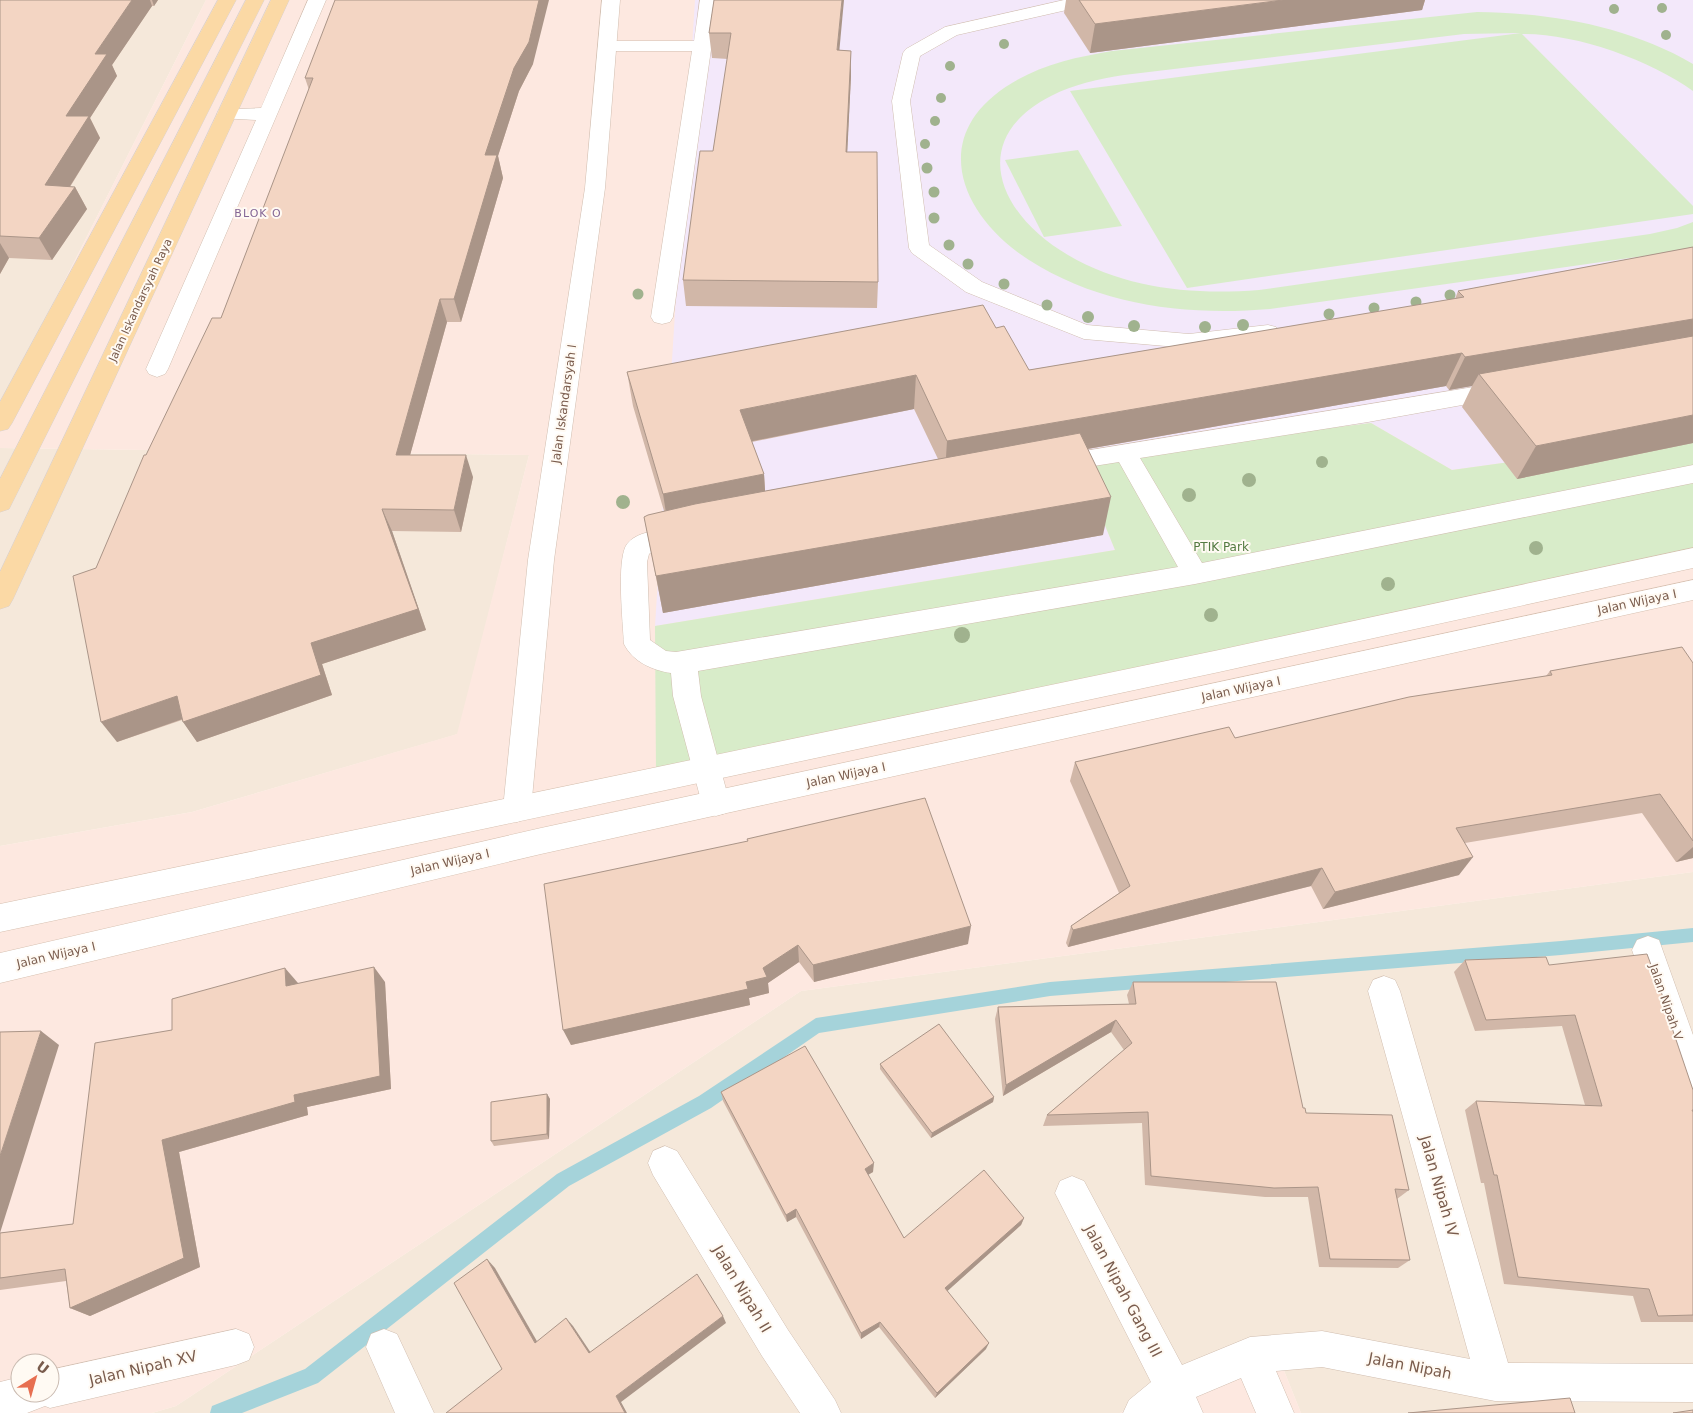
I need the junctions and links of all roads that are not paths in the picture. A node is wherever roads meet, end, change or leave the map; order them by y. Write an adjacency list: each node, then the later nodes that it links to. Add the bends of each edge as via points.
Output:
1 (227, 0): 16 (main road)
2 (255, 0): 20 (main road)
3 (280, 0): 10 (main road, Jalan Iskandarsyah Raya)
4 (317, 0): 11 (main road)
5 (611, 0): 8 (main road, Jalan Iskandarsyah I)
6 (709, 0): 9 (main road)
7 (1087, 0): 13 (main road, via 951,31 912,53 901,101 919,248 974,287 1084,332 1190,341)
8 (607, 46): 9 (main road); 29 (main road, Jalan Iskandarsyah I, via 595,188 541,560)
9 (703, 46): 12 (main road)
10 (231, 104): 11 (main road); 25 (main road, Jalan Iskandarsyah Raya)
11 (272, 105): 14 (main road)
12 (662, 317)
13 (1288, 329)
14 (157, 369)
15 (1530, 386): 17 (main road)
16 (0, 423)
17 (1125, 452): 18 (main road); 23 (main road)
18 (1039, 466)
19 (1693, 474): 23 (main road)
20 (0, 503)
21 (709, 528): 26 (main road, via 646,542 637,550 634,562 637,644 665,663)
22 (1693, 558): 27 (main road)
23 (1195, 574): 26 (main road)
24 (1693, 590): 28 (main road, Jalan Wijaya I)
25 (0, 599)
26 (684, 663): 27 (main road, via 687,696)
27 (708, 769): 28 (main road); 29 (main road)
28 (716, 804): 32 (main road, Jalan Wijaya I, via 541,841)
29 (518, 809): 30 (main road)
30 (0, 918)
31 (1648, 950): 34 (main road, Jalan Nipah V)
32 (0, 968)
33 (1384, 991): 40 (main road, Jalan Nipah IV)
34 (1693, 1083)
35 (665, 1163): 45 (main road, Jalan Nipah II, via 775,1343)
36 (1072, 1193): 43 (main road, Jalan Nipah Gang III)
37 (236, 1347): 42 (main road, Jalan Nipah XV)
38 (384, 1347): 44 (main road)
39 (1250, 1355): 40 (main road, Jalan Nipah, via 1322,1349); 43 (main road, Jalan Nipah); 47 (main road)
40 (1494, 1382): 41 (main road, Jalan Nipah)
41 (1693, 1384)
42 (60, 1387)
43 (1179, 1400): 46 (main road, Jalan Nipah)
44 (415, 1413)
45 (822, 1413)
46 (1142, 1413)
47 (1275, 1413)

